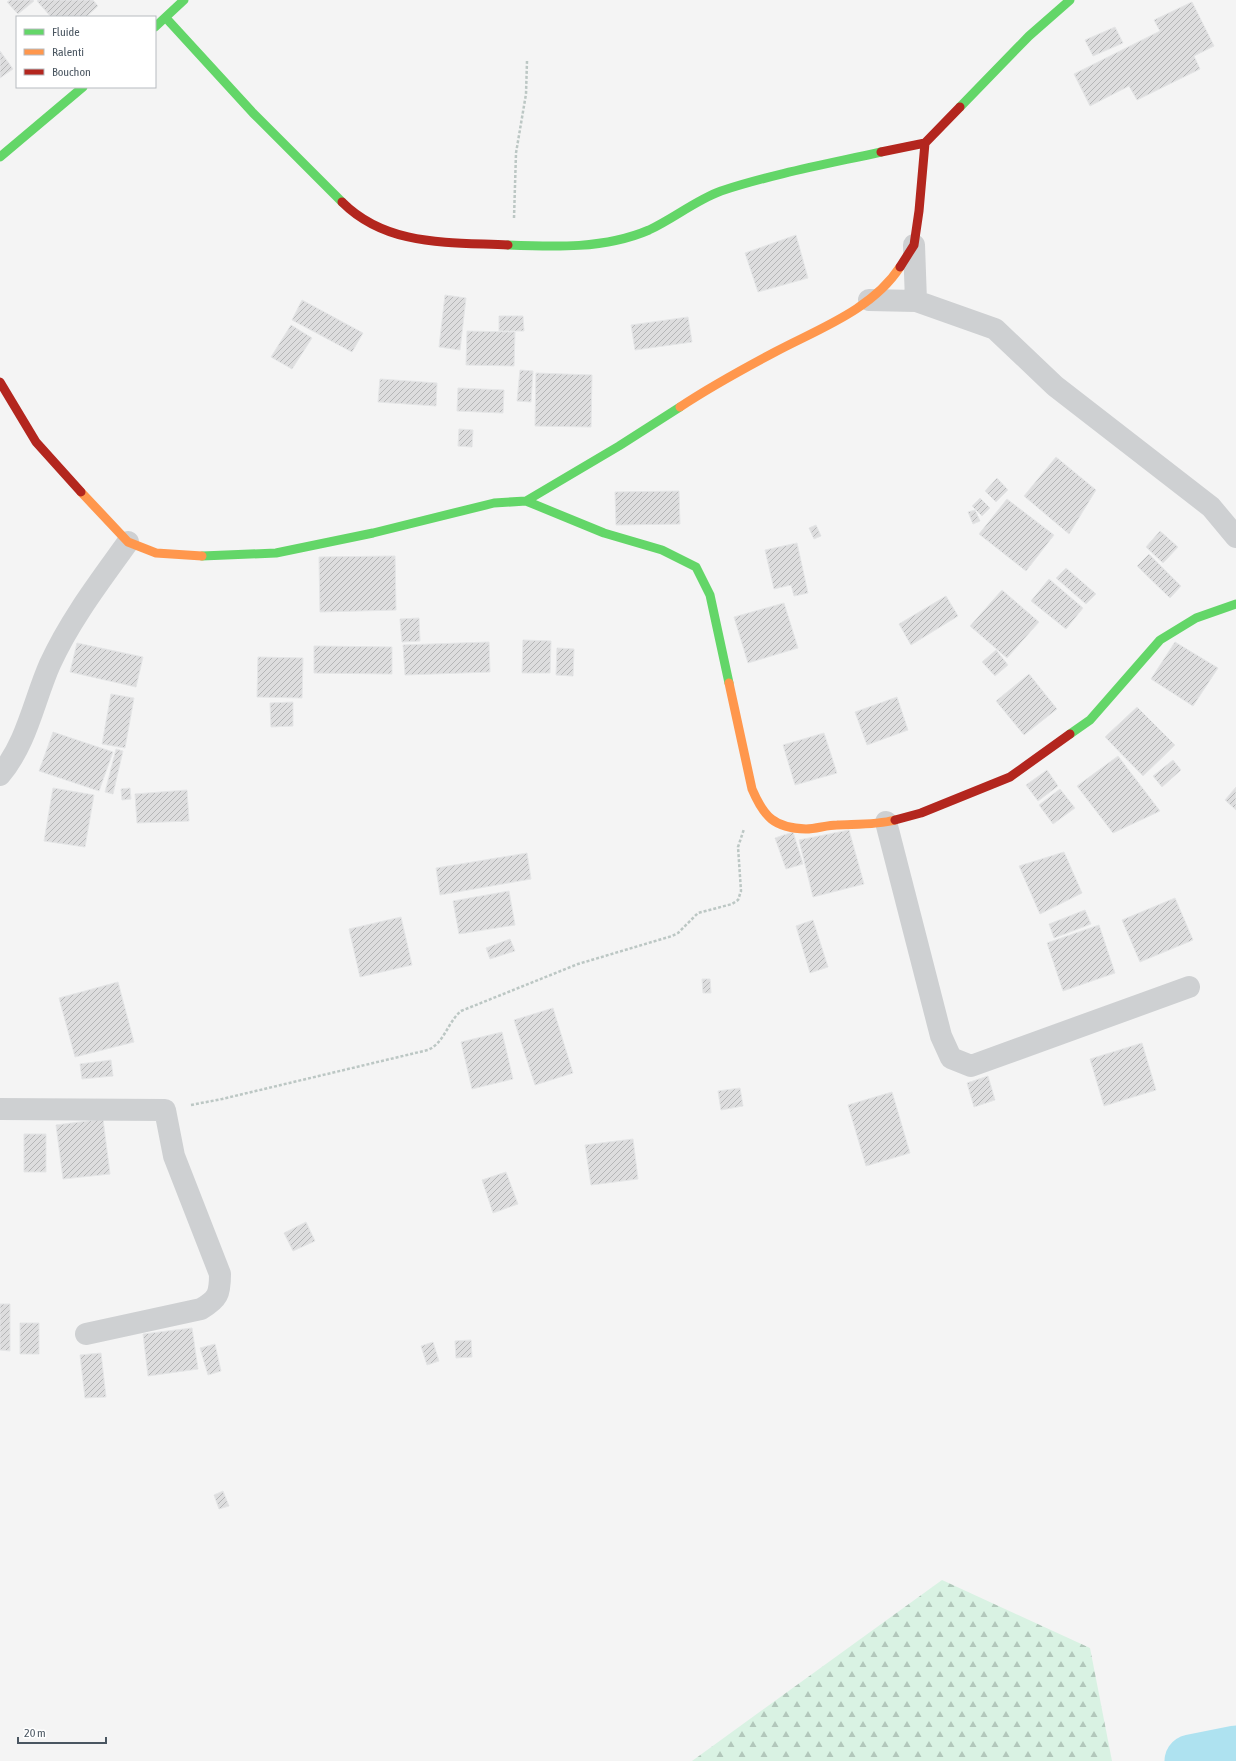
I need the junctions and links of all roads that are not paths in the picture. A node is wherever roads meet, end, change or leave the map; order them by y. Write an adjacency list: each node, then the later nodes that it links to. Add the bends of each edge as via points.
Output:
1 (184, 0): 3 (street)
2 (1070, 0): 6 (street, via 1029,36)
3 (166, 18): 4 (street); 6 (street, via 253,112 352,212 382,230 422,241 587,244 615,240 648,230 719,192 766,177)
4 (156, 26)
5 (82, 88): 7 (street)
6 (925, 143): 8 (street)
7 (0, 157)
8 (914, 245): 9 (street, via 896,271); 10 (street)
9 (869, 300): 10 (street); 12 (street, via 837,321 698,395)
10 (916, 301): 13 (street, via 995,329 1055,386 1211,507)
11 (0, 382): 14 (street, via 36,442)
12 (526, 501): 14 (street, via 494,503 276,553 193,556 156,553); 17 (street, via 604,532 662,550 696,567 710,595 752,789 767,817 784,826 807,829)
13 (1236, 536)
14 (128, 542): 16 (street, via 77,614 50,664 28,725 7,767)
15 (1236, 604): 17 (street, via 1196,618 1160,640 1090,720 1010,777 921,813)
16 (0, 774)
17 (886, 822): 18 (street, via 941,1036 951,1058 971,1066)
18 (1189, 987)
19 (0, 1108): 20 (street, via 165,1110 174,1156 220,1274 220,1289 214,1302 201,1309)
20 (86, 1334)

